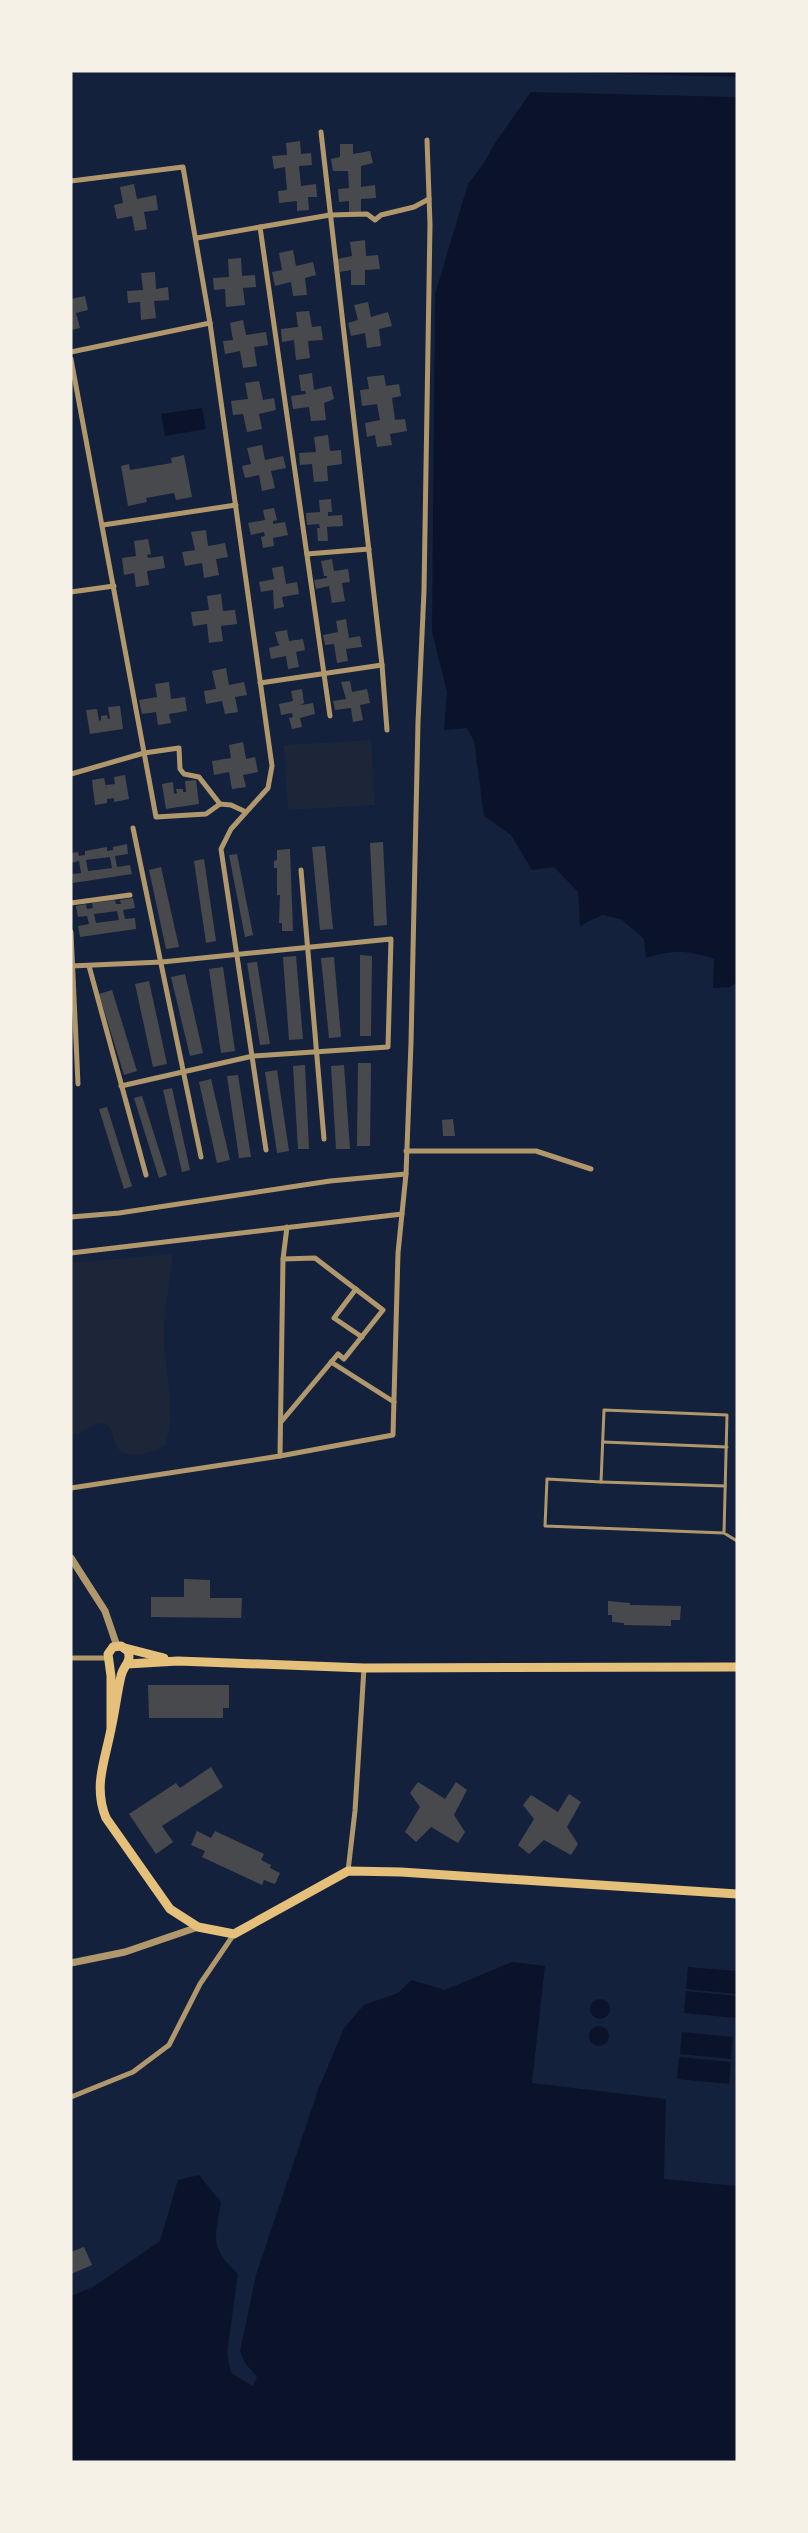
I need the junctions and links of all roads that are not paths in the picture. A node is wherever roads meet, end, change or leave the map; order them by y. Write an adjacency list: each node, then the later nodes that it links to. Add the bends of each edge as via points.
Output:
1 (321, 132): 5 (street)
2 (427, 140): 4 (street)
3 (71, 181): 7 (street, via 183,167)
4 (429, 200): 5 (street, via 375,220 367,214); 43 (street, via 424,592)
5 (330, 215): 6 (street); 13 (street)
6 (260, 227): 7 (street); 14 (street)
7 (197, 238): 8 (street)
8 (210, 323): 9 (street); 11 (street)
9 (71, 352)
10 (71, 359): 12 (street)
11 (236, 505): 12 (street); 19 (street)
12 (103, 525): 15 (street)
13 (369, 549): 14 (street); 17 (street)
14 (307, 554): 18 (street)
15 (114, 586): 16 (street); 22 (street)
16 (71, 592)
17 (382, 665): 18 (street); 21 (street)
18 (324, 673): 19 (street); 20 (street)
19 (260, 683): 25 (street, via 272,766 268,788)
20 (330, 716)
21 (387, 730)
22 (144, 753): 23 (street); 24 (street, via 180,748 180,769 184,774 199,777); 24 (street, via 156,817 206,814)
23 (71, 774)
24 (220, 804): 25 (street)
25 (246, 812): 32 (street, via 231,829 221,849)
26 (133, 828): 33 (street)
27 (301, 870): 31 (street)
28 (130, 895): 29 (street)
29 (71, 904)
30 (71, 932): 34 (street)
31 (308, 946): 32 (street); 36 (street); 36 (street, via 391,939 388,1047)
32 (236, 954): 33 (street); 37 (street)
33 (162, 962): 35 (street); 38 (street)
34 (72, 966): 35 (street); 39 (street)
35 (88, 966): 40 (street)
36 (318, 1053): 37 (street); 41 (street)
37 (253, 1056): 38 (street); 42 (street)
38 (183, 1071): 40 (street); 44 (street)
39 (78, 1084)
40 (121, 1086): 47 (street)
41 (324, 1139)
42 (266, 1150)
43 (406, 1151): 45 (street, via 536,1150); 46 (street)
44 (201, 1157)
45 (591, 1169)
46 (406, 1174): 48 (street); 49 (street, via 330,1181 119,1213)
47 (146, 1175)
48 (402, 1214): 50 (street); 56 (street)
49 (71, 1217)
50 (287, 1228): 51 (street); 52 (street)
51 (71, 1253)
52 (283, 1260): 53 (street, via 315,1258); 57 (street)
53 (356, 1289): 54 (street, via 383,1310); 54 (street, via 334,1318)
54 (362, 1337): 55 (street, via 344,1360 338,1354)
55 (331, 1362): 56 (street); 57 (street)
56 (394, 1402): 60 (street, via 393,1435)
57 (281, 1422): 60 (street)
58 (603, 1442): 59 (lane); 59 (lane, via 604,1410 728,1415); 61 (lane)
59 (726, 1446): 62 (lane)
60 (280, 1456): 63 (street)
61 (602, 1482): 62 (lane); 64 (lane, via 547,1479 545,1526)
62 (725, 1486): 64 (lane)
63 (71, 1488)
64 (724, 1533): 65 (lane)
65 (737, 1541)
66 (71, 1558): 67 (street, via 105,1611)
67 (121, 1647): 69 (main road, via 110,1650); 70 (main road); 72 (main road, via 130,1656)
68 (71, 1658): 69 (street)
69 (108, 1660): 72 (main road, via 116,1668); 74 (main road)
70 (178, 1661): 72 (main road); 73 (main road)
71 (737, 1665): 73 (main road)
72 (126, 1666): 74 (main road)
73 (364, 1668): 75 (street)
74 (111, 1730): 77 (main road, via 99,1781 100,1802 106,1818 170,1908)
75 (348, 1871): 76 (main road); 78 (main road)
76 (737, 1894)
77 (198, 1928): 78 (main road); 79 (street, via 125,1952)
78 (234, 1934): 80 (street, via 200,1984 169,2045 133,2072)
79 (71, 1963)
80 (71, 2097)

